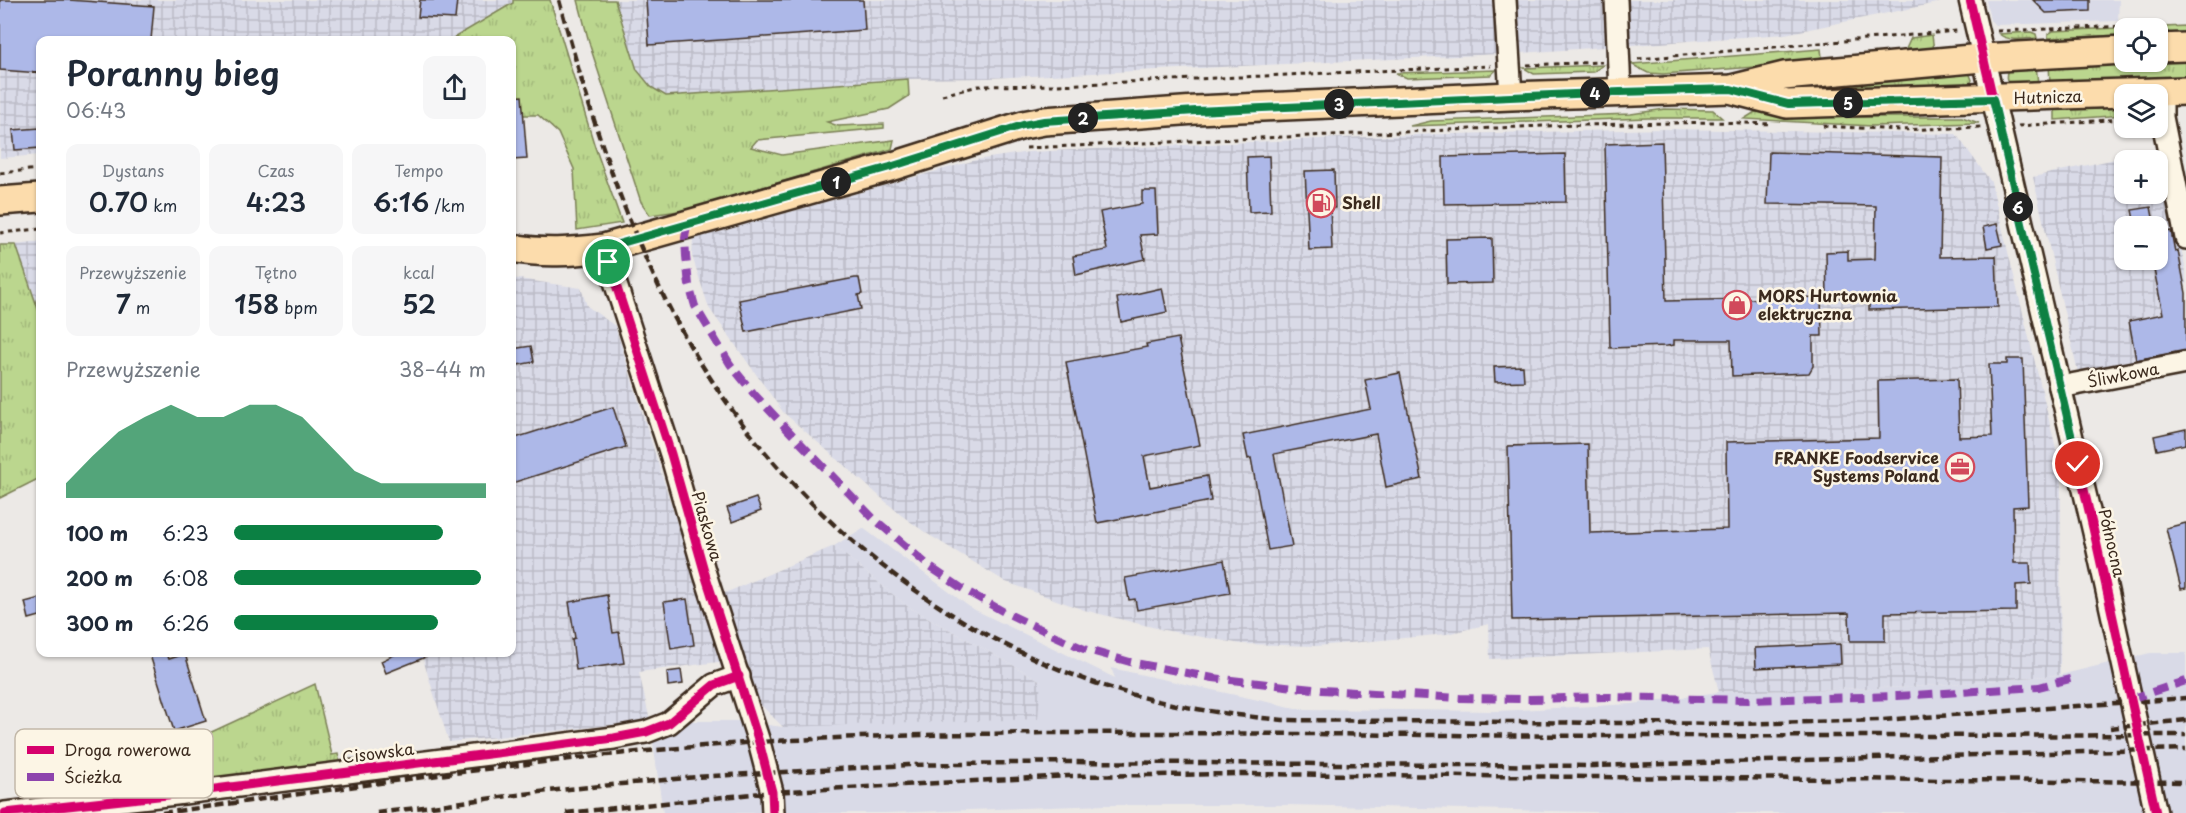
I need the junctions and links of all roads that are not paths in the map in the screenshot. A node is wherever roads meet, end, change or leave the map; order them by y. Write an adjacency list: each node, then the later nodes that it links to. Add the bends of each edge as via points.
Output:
1 (1505, 0): 11 (street)
2 (1616, 0): 9 (street)
3 (1970, 0): 7 (street, Północna)
4 (2168, 41): 5 (main road)
5 (2186, 46)
6 (2114, 51): 7 (main road, Hutnicza)
7 (1983, 58): 8 (main road, Hutnicza, via 1784,76); 12 (street, Północna)
8 (1731, 89): 9 (main road, Hutnicza); 12 (main road, Hutnicza, via 1788,104)
9 (1620, 92): 11 (main road, Hutnicza)
10 (2174, 92): 12 (main road, Hutnicza); 15 (street, via 2162,117)
11 (1511, 96): 16 (main road, Hutnicza, via 1044,121)
12 (1993, 99): 19 (street, Północna)
13 (36, 198): 14 (main road)
14 (0, 201)
15 (2186, 238)
16 (604, 248): 17 (main road, Hutnicza, via 563,253); 20 (street, Piaskowa)
17 (516, 249)
18 (2186, 363): 19 (street, Śliwkowa)
19 (2060, 387): 25 (street, Północna)
20 (739, 676): 21 (street, Cisowska, via 714,685 669,723 646,732); 24 (street, Piaskowa, via 772,792)
21 (213, 789)
22 (141, 798): 23 (street, Cisowska)
23 (4, 813)
24 (773, 813)
25 (2156, 813)

